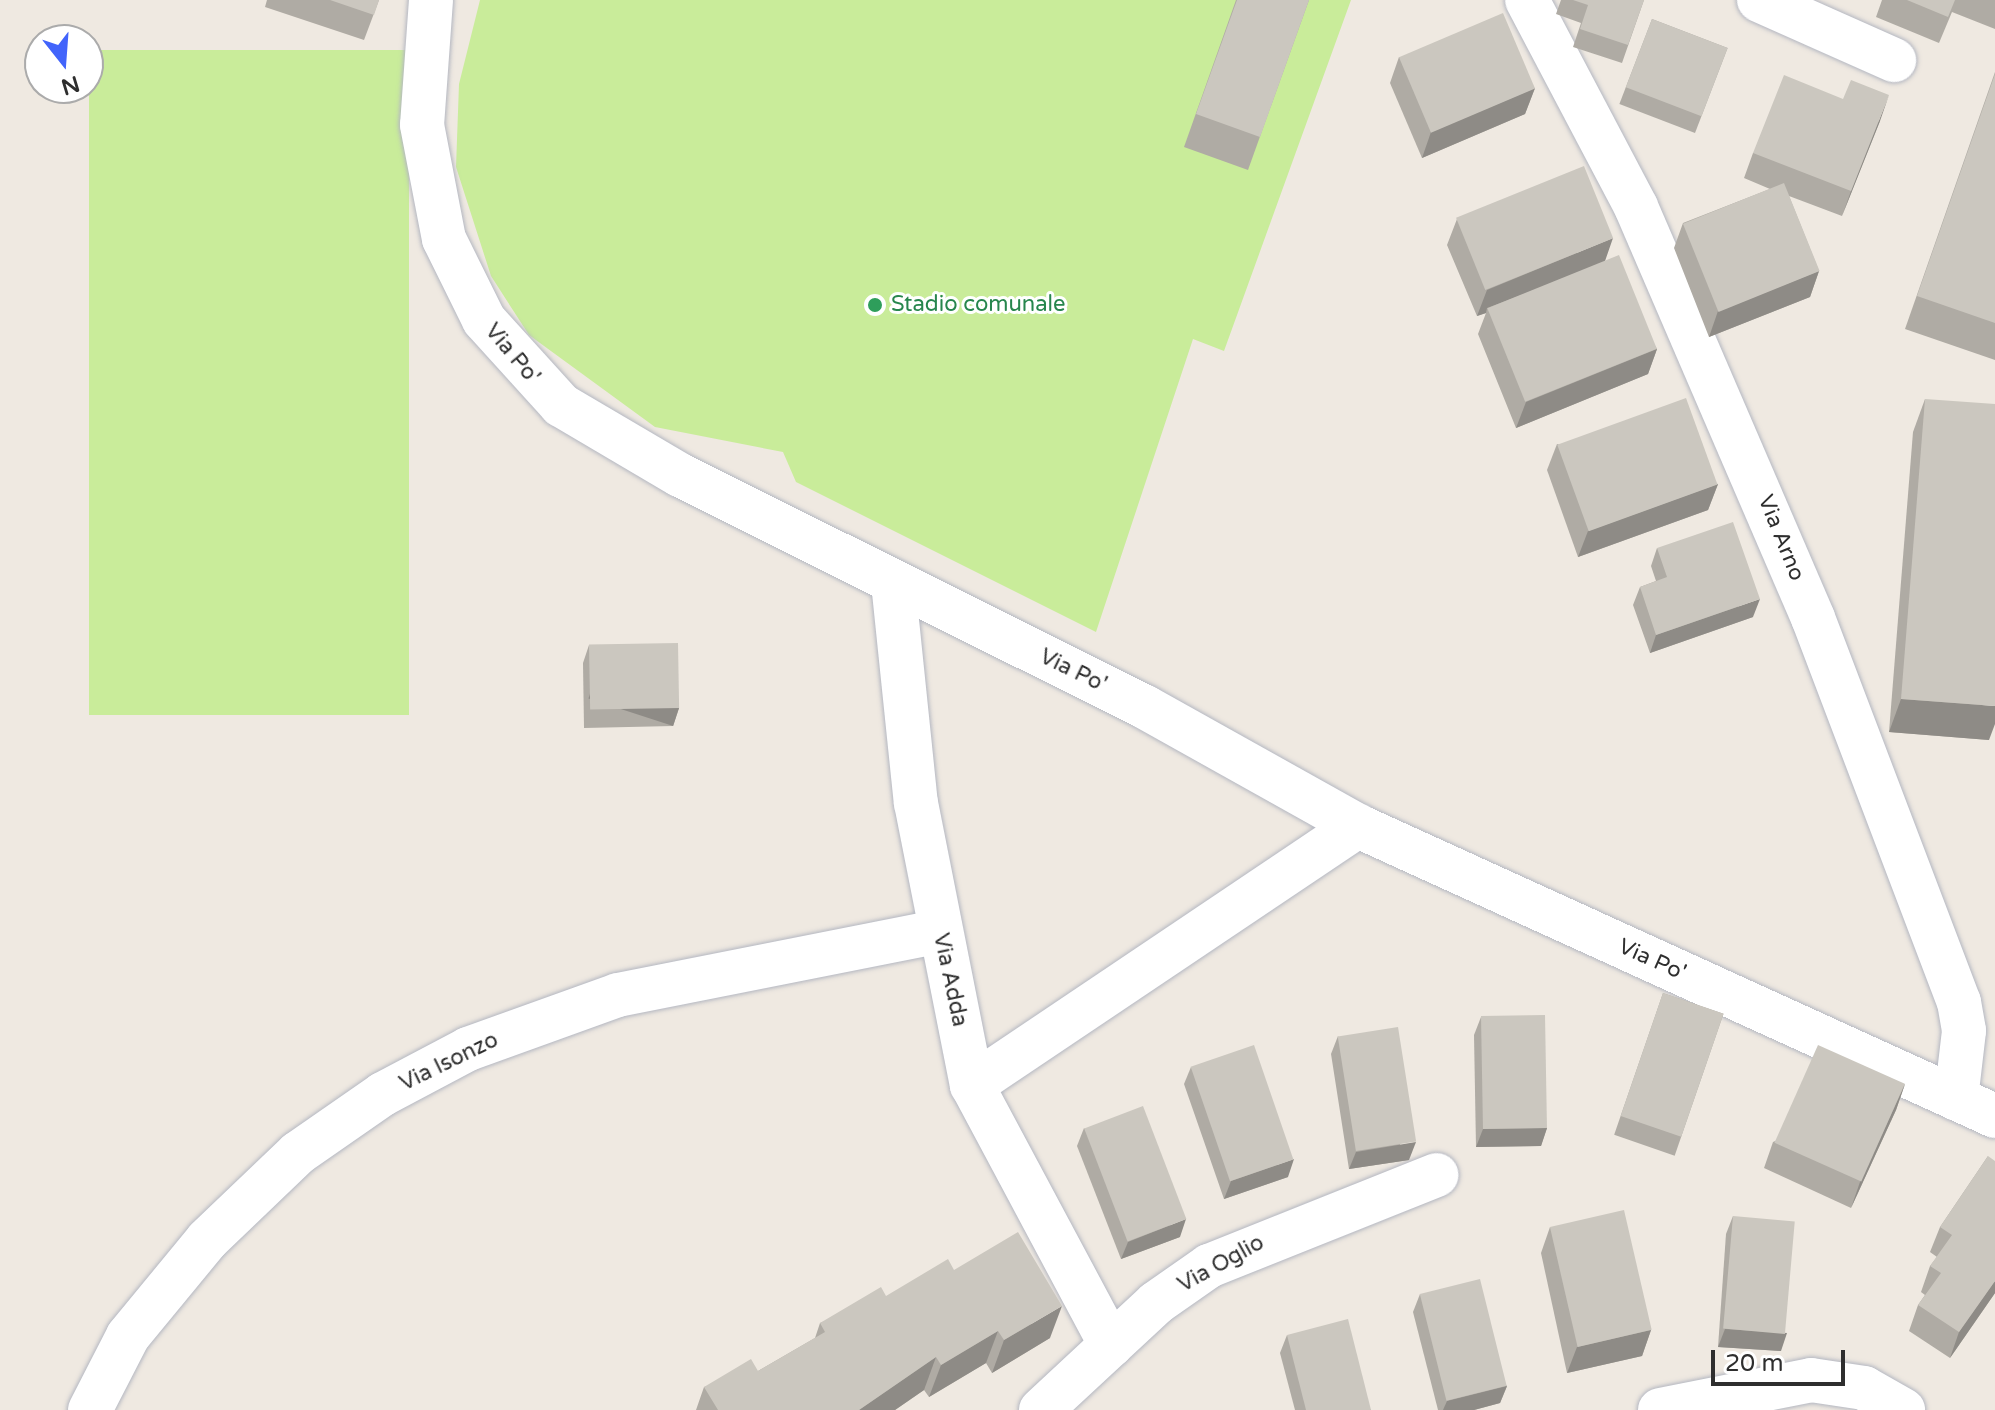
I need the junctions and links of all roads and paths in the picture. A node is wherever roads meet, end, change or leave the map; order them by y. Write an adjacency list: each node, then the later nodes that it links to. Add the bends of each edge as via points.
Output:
1 (431, 0): 5 (street, Via Po', via 422,125 429,187 456,270 502,344 538,386 608,436)
2 (1527, 0): 9 (street, Via Arno, via 1636,207 1813,618 1959,1002)
3 (1759, 0): 4 (street)
4 (1894, 60)
5 (893, 582): 6 (street, Via Po', via 1145,707); 7 (street, Via Adda, via 916,803)
6 (1358, 826): 8 (street); 9 (street, Via Po')
7 (940, 931): 8 (street, Via Adda); 12 (street, Via Isonzo, via 618,995 468,1049 383,1094 298,1153 207,1240 128,1336)
8 (972, 1085): 11 (street, Via Adda)
9 (1976, 1107)
10 (1436, 1175): 11 (street, Via Oglio, via 1209,1266)
11 (1111, 1345): 13 (street, Via Oglio)
12 (90, 1410)
13 (1041, 1410)
14 (1660, 1410): 15 (street, via 1811,1380 1864,1388)
15 (1903, 1410)

